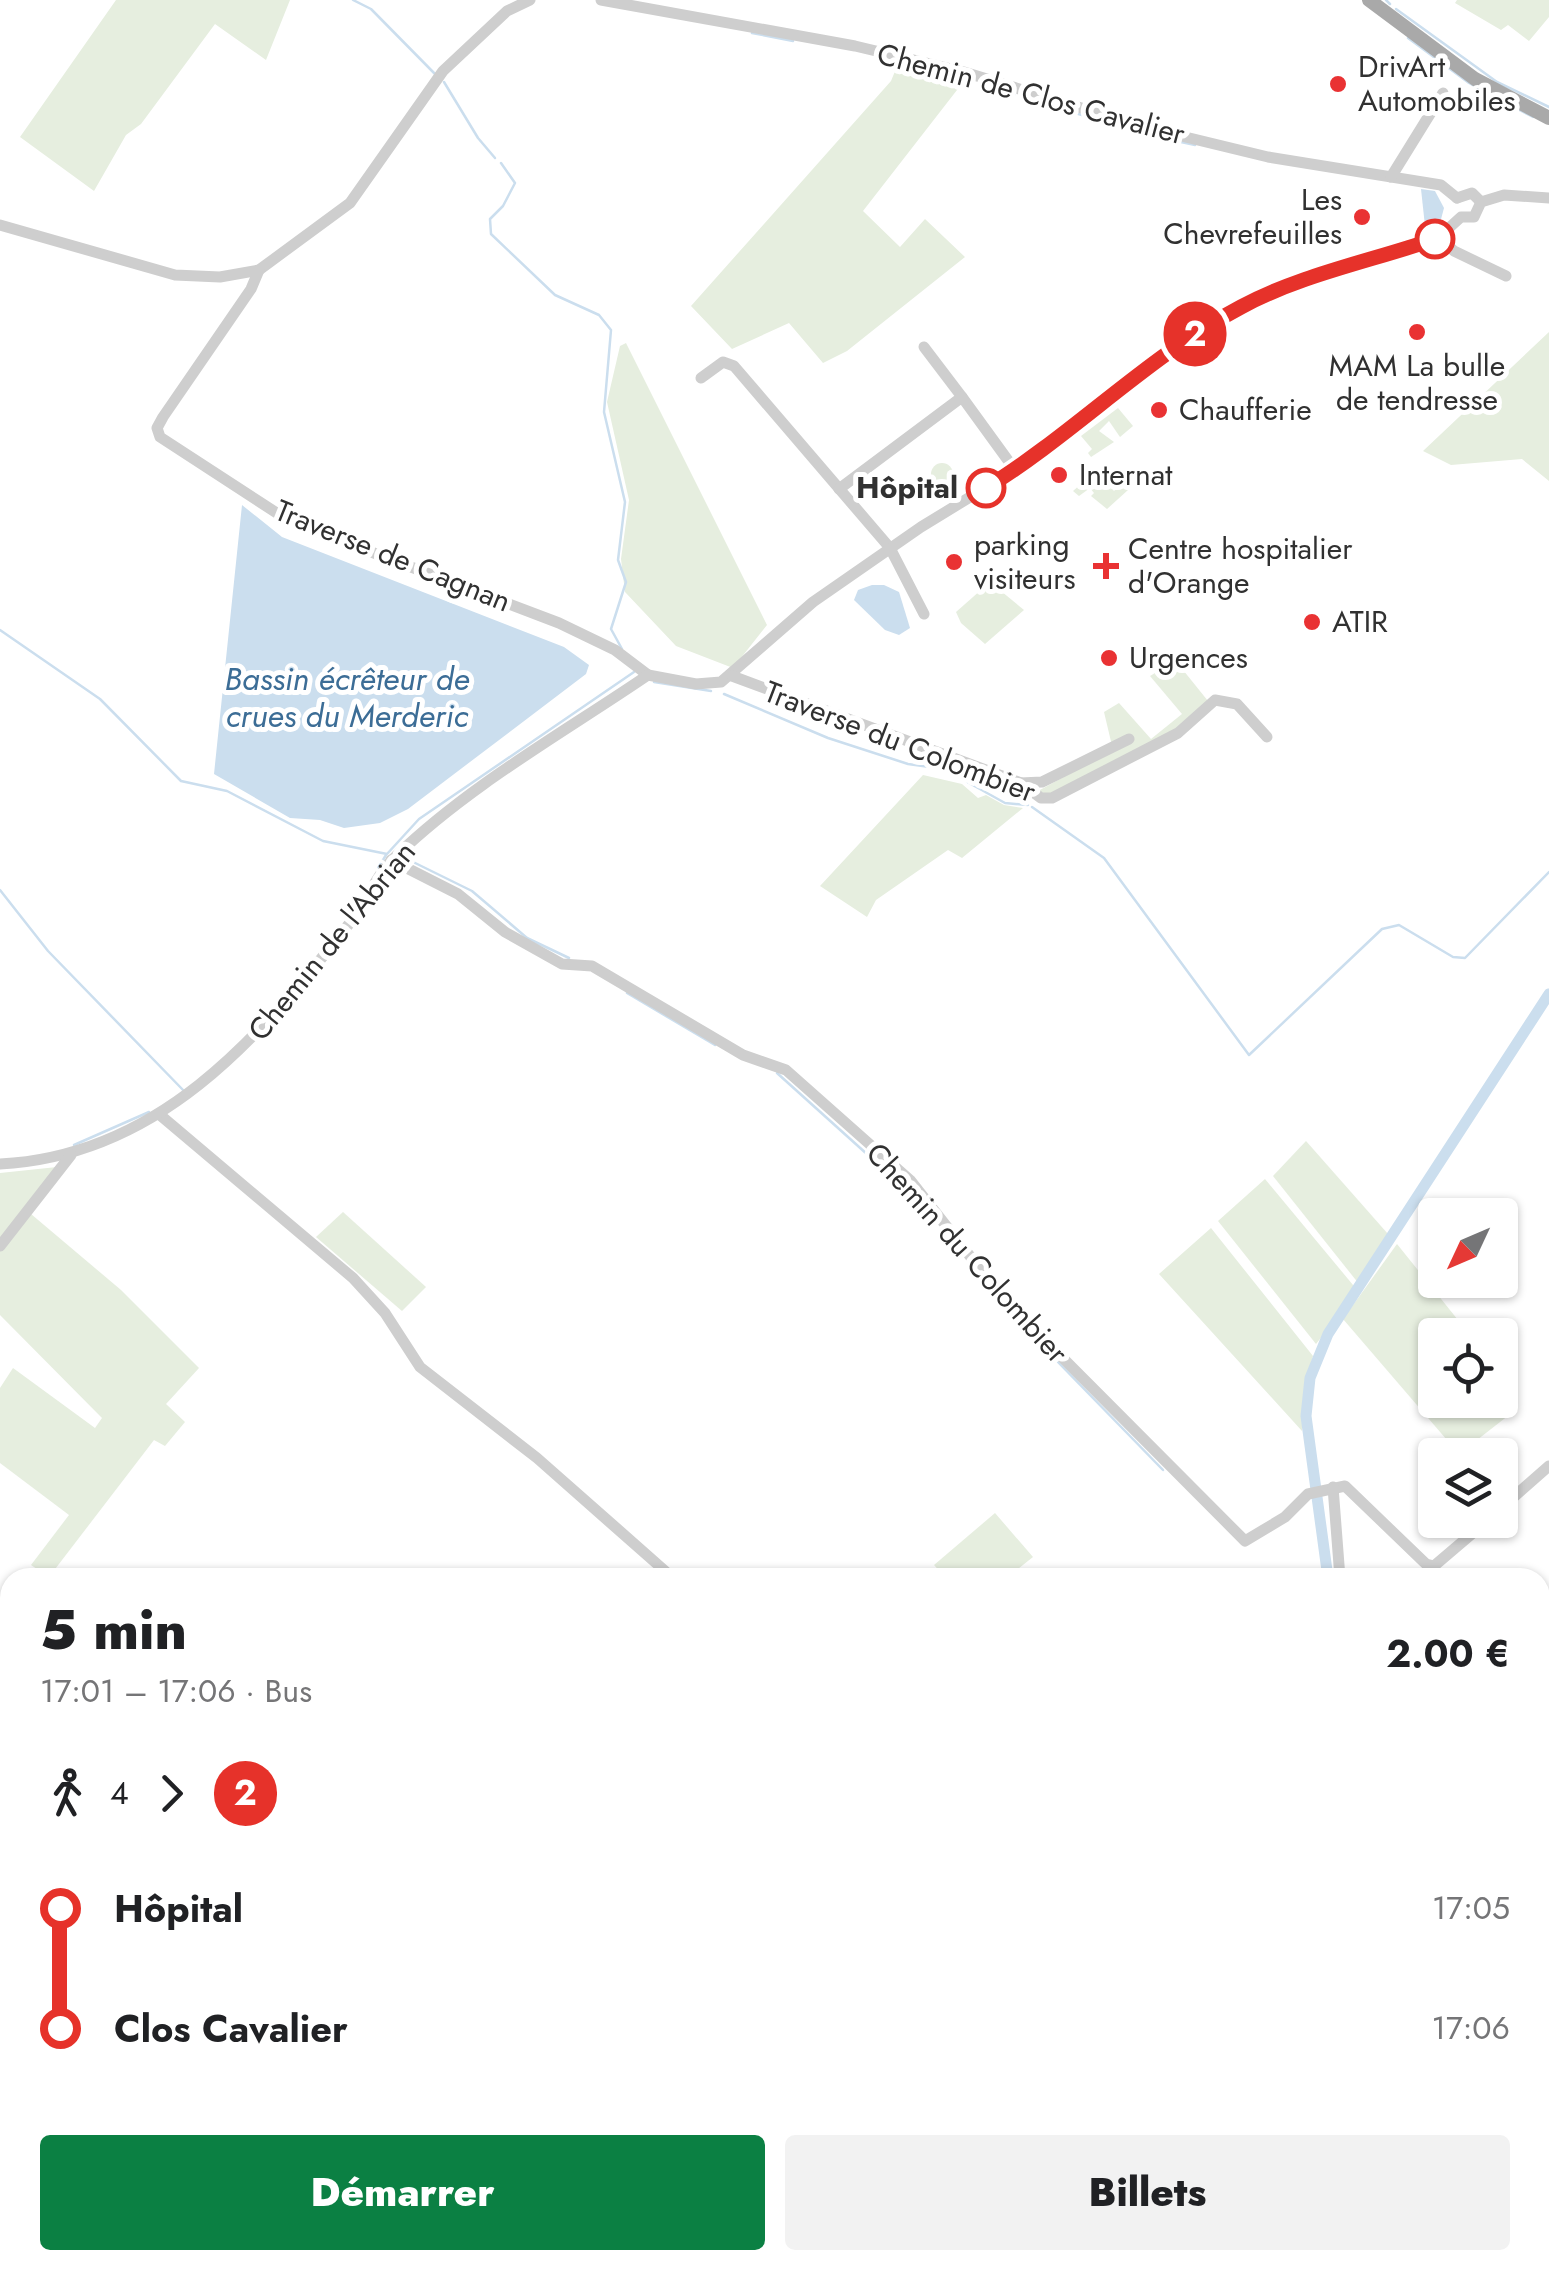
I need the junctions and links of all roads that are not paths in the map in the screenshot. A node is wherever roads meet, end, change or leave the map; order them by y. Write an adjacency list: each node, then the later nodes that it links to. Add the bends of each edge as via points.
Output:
1 (530, 0): 13 (street, via 507,11 443,71 350,203)
2 (601, 0): 6 (street, Chemin de Clos Cavalier, via 855,46 1158,131)
3 (1369, 0): 5 (main road, via 1475,79)
4 (1443, 92): 6 (street)
5 (1549, 118)
6 (1390, 176): 7 (street, Chemin de Clos Cavalier, via 1441,185)
7 (1456, 198): 9 (street, via 1472,193); 10 (street)
8 (1549, 198): 9 (street, via 1504,195)
9 (1481, 202): 10 (street, via 1474,217)
10 (1461, 217): 12 (street)
11 (0, 225): 13 (street, via 176,274 220,278)
12 (1439, 237): 14 (street, via 1454,252); 18 (street, via 1242,306 1145,368)
13 (259, 270): 23 (street, Traverse de Cagnan, via 163,417 160,437 290,521 476,589 626,657)
14 (1506, 276)
15 (924, 347): 17 (street)
16 (701, 378): 19 (street, via 722,362 734,366)
17 (962, 397): 18 (street); 19 (street)
18 (1015, 470): 20 (street)
19 (839, 490): 20 (street)
20 (890, 548): 21 (street); 22 (street, via 760,645)
21 (924, 614)
22 (732, 676): 23 (street, via 696,684); 26 (street, Traverse du Colombier)
23 (645, 677): 27 (street, Chemin de l'Abrian, via 483,786)
24 (1266, 737): 26 (street, Traverse du Colombier, via 1238,704 1215,700 1178,732 1052,798)
25 (1128, 740): 26 (street, via 1042,782)
26 (1020, 783)
27 (391, 860): 28 (street, Chemin de l'Abrian, via 358,913 262,1029); 33 (street, Chemin du Colombier, via 458,894 505,932 562,964 592,966 743,1055 786,1070 910,1180 1003,1298 1246,1541)
28 (160, 1115): 29 (street, Chemin de l'Abrian); 36 (street, via 353,1278 432,1378 537,1458)
29 (70, 1155): 30 (street, Chemin de l'Abrian); 31 (street)
30 (0, 1164)
31 (0, 1246)
32 (1549, 1466): 34 (street)
33 (1323, 1489): 35 (street, via 1356,1492 1426,1564 1434,1566); 37 (street)
34 (1518, 1493)
35 (1467, 1538)
36 (662, 1568)
37 (1338, 1568)

